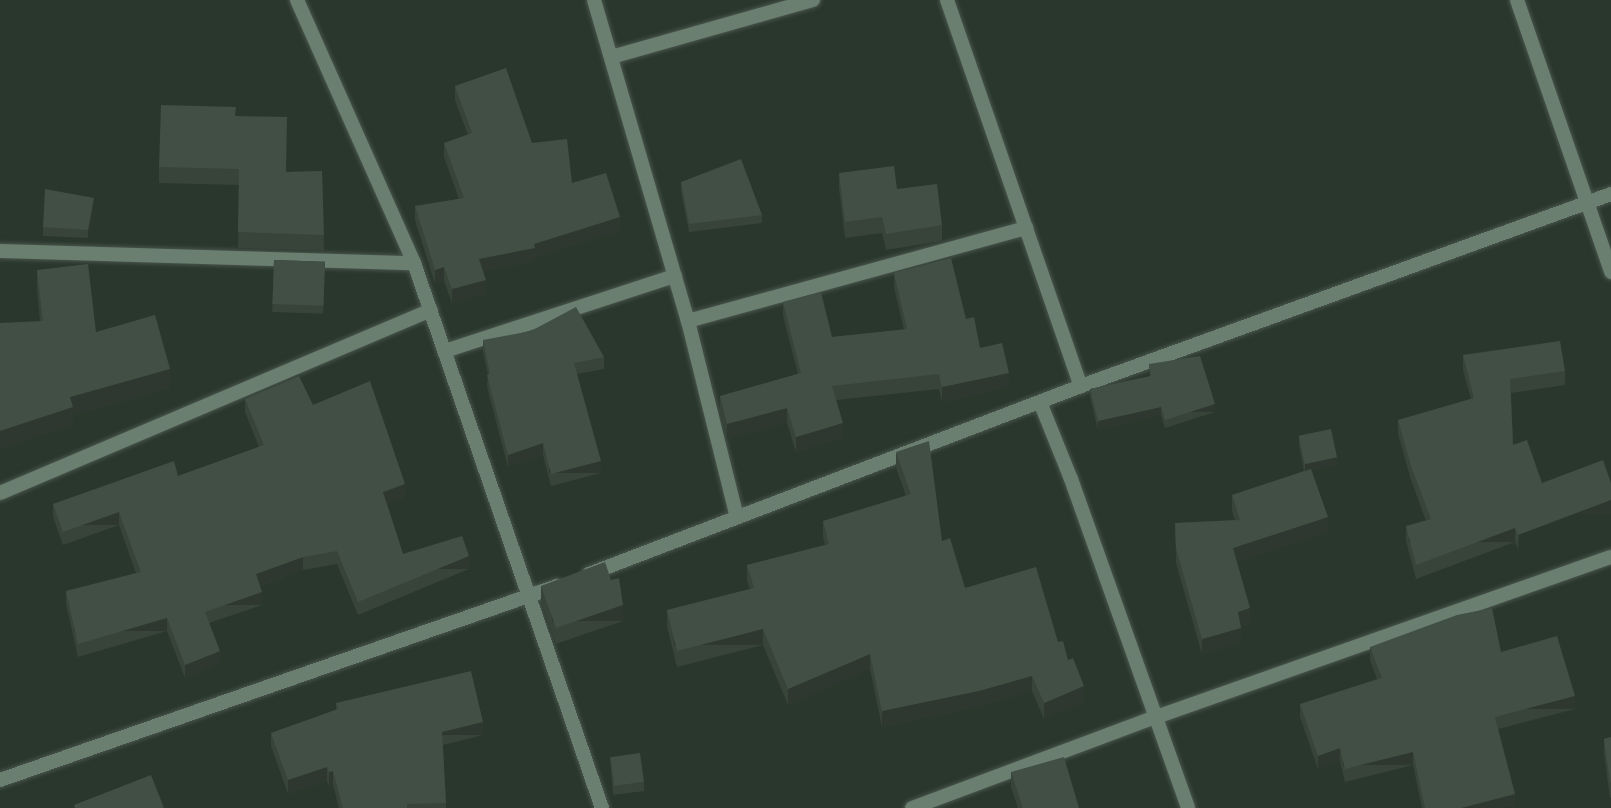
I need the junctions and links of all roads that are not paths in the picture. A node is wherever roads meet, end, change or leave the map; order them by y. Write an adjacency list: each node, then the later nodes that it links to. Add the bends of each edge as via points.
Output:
1 (297, 0): 11 (street)
2 (594, 0): 6 (street)
3 (813, 0): 6 (street)
4 (947, 0): 9 (street)
5 (1517, 0): 8 (street)
6 (611, 57): 13 (street)
7 (1611, 194): 8 (street)
8 (1587, 203): 12 (street); 17 (street)
9 (1026, 228): 15 (street); 17 (street)
10 (0, 251): 11 (street)
11 (414, 263): 14 (street)
12 (1611, 272)
13 (675, 276): 15 (street); 16 (street)
14 (431, 310): 16 (street); 19 (street)
15 (688, 321): 20 (street)
16 (446, 351): 22 (street)
17 (1081, 386): 18 (street)
18 (1040, 402): 20 (street); 23 (street)
19 (0, 493)
20 (737, 517): 22 (street)
21 (1611, 557): 23 (street)
22 (530, 596): 24 (street); 25 (street)
23 (1156, 716): 26 (street); 27 (street)
24 (0, 780)
25 (601, 808)
26 (912, 808)
27 (1188, 808)

